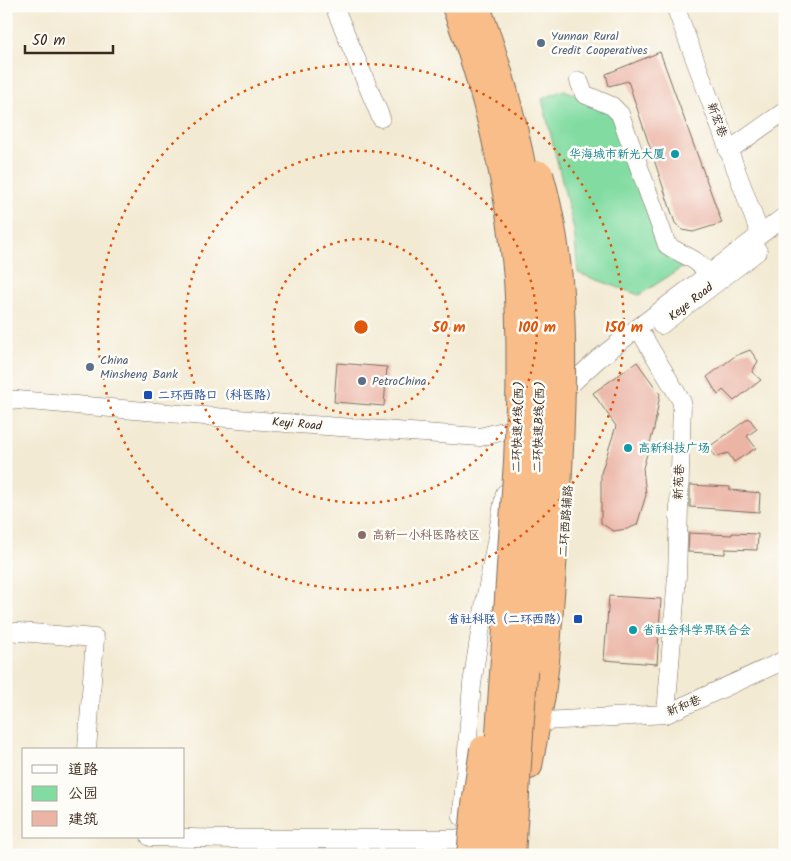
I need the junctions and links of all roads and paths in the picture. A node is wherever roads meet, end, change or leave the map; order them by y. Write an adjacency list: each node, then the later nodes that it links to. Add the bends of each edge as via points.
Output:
1 (334, 6): 7 (street)
2 (454, 6): 18 (highway, 二环快速A线(西), bridge, via 479,76 493,130 515,257 519,402)
3 (675, 6): 8 (street, 新宏巷)
4 (481, 18): 24 (highway, bridge, via 515,96 535,156 552,226 558,275 562,348 561,422 546,661); 28 (highway, 二环快速B线(西), bridge, via 505,91 524,172 535,248 540,324 538,470)
5 (579, 81): 12 (street, via 584,94 612,106 620,114 667,245 695,260)
6 (785, 111): 8 (street)
7 (381, 118)
8 (728, 151): 11 (street, 新宏巷)
9 (785, 216): 11 (street, Keye Road)
10 (785, 231): 14 (street, Keye Road)
11 (760, 234): 12 (street, Keye Road)
12 (708, 274): 15 (street, Keye Road, via 597,360)
13 (548, 276): 15 (street, 二环西路辅路, via 567,337)
14 (644, 338): 15 (street, Keye Road, via 605,370); 21 (street, 新苑巷, via 682,402 677,576)
15 (572, 385): 16 (street, Keyi Road, via 508,430 480,437); 22 (street, 二环西路辅路, via 557,662)
16 (6, 399)
17 (505, 493): 26 (street, via 472,684)
18 (508, 593): 26 (highway, bridge); 27 (highway, 二环快速A线(西), bridge)
19 (6, 631): 23 (street, via 95,638)
20 (785, 660): 21 (street, 新和巷)
21 (666, 714): 22 (street, 新和巷)
22 (545, 721): 24 (street, 二环西路辅路)
23 (87, 748)
24 (529, 766)
25 (185, 838): 26 (street)
26 (463, 850)
27 (491, 855)
28 (512, 855)

